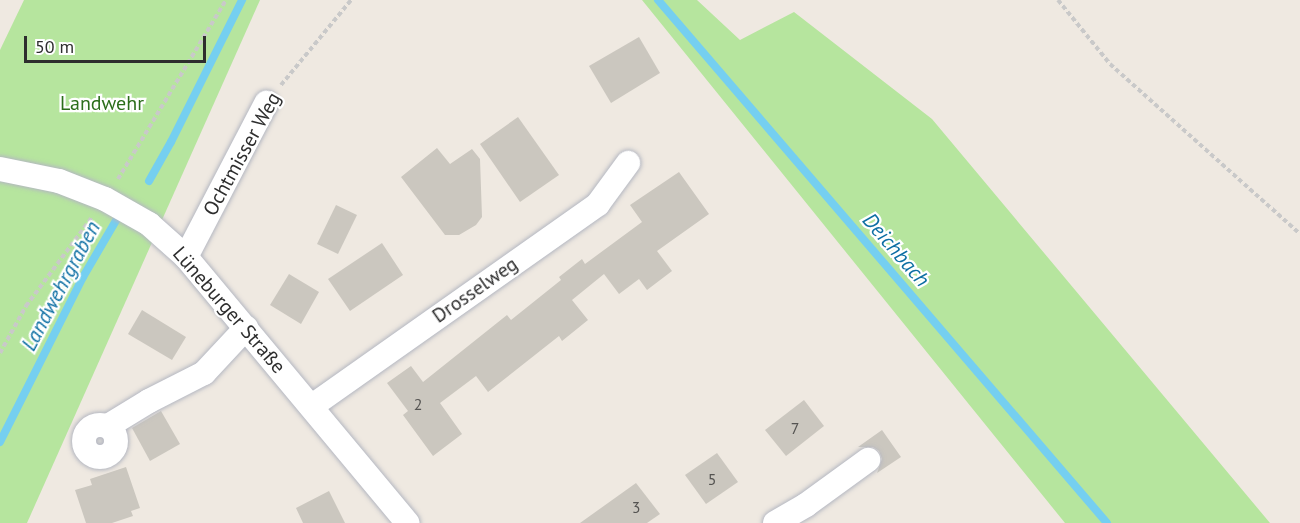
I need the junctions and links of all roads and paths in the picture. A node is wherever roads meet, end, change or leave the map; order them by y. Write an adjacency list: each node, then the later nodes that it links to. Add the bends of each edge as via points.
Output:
1 (226, 0): 7 (path)
2 (351, 0): 4 (path, Ochtmisser Weg)
3 (1058, 0): 8 (path, via 1110,64)
4 (266, 103): 9 (street, Ochtmisser Weg)
5 (628, 163): 12 (street, Drosselweg, via 598,204)
6 (0, 169): 7 (street, Lüneburger Straße, via 59,182)
7 (105, 199): 9 (street, Lüneburger Straße, via 150,224); 11 (path, via 26,306)
8 (1300, 234)
9 (186, 257): 10 (street, Lüneburger Straße)
10 (246, 328): 12 (street, Lüneburger Straße); 13 (street, via 204,374)
11 (0, 353)
12 (312, 406): 15 (street, Lüneburger Straße)
13 (108, 426)
14 (868, 460): 16 (street)
15 (408, 523)
16 (776, 523)

